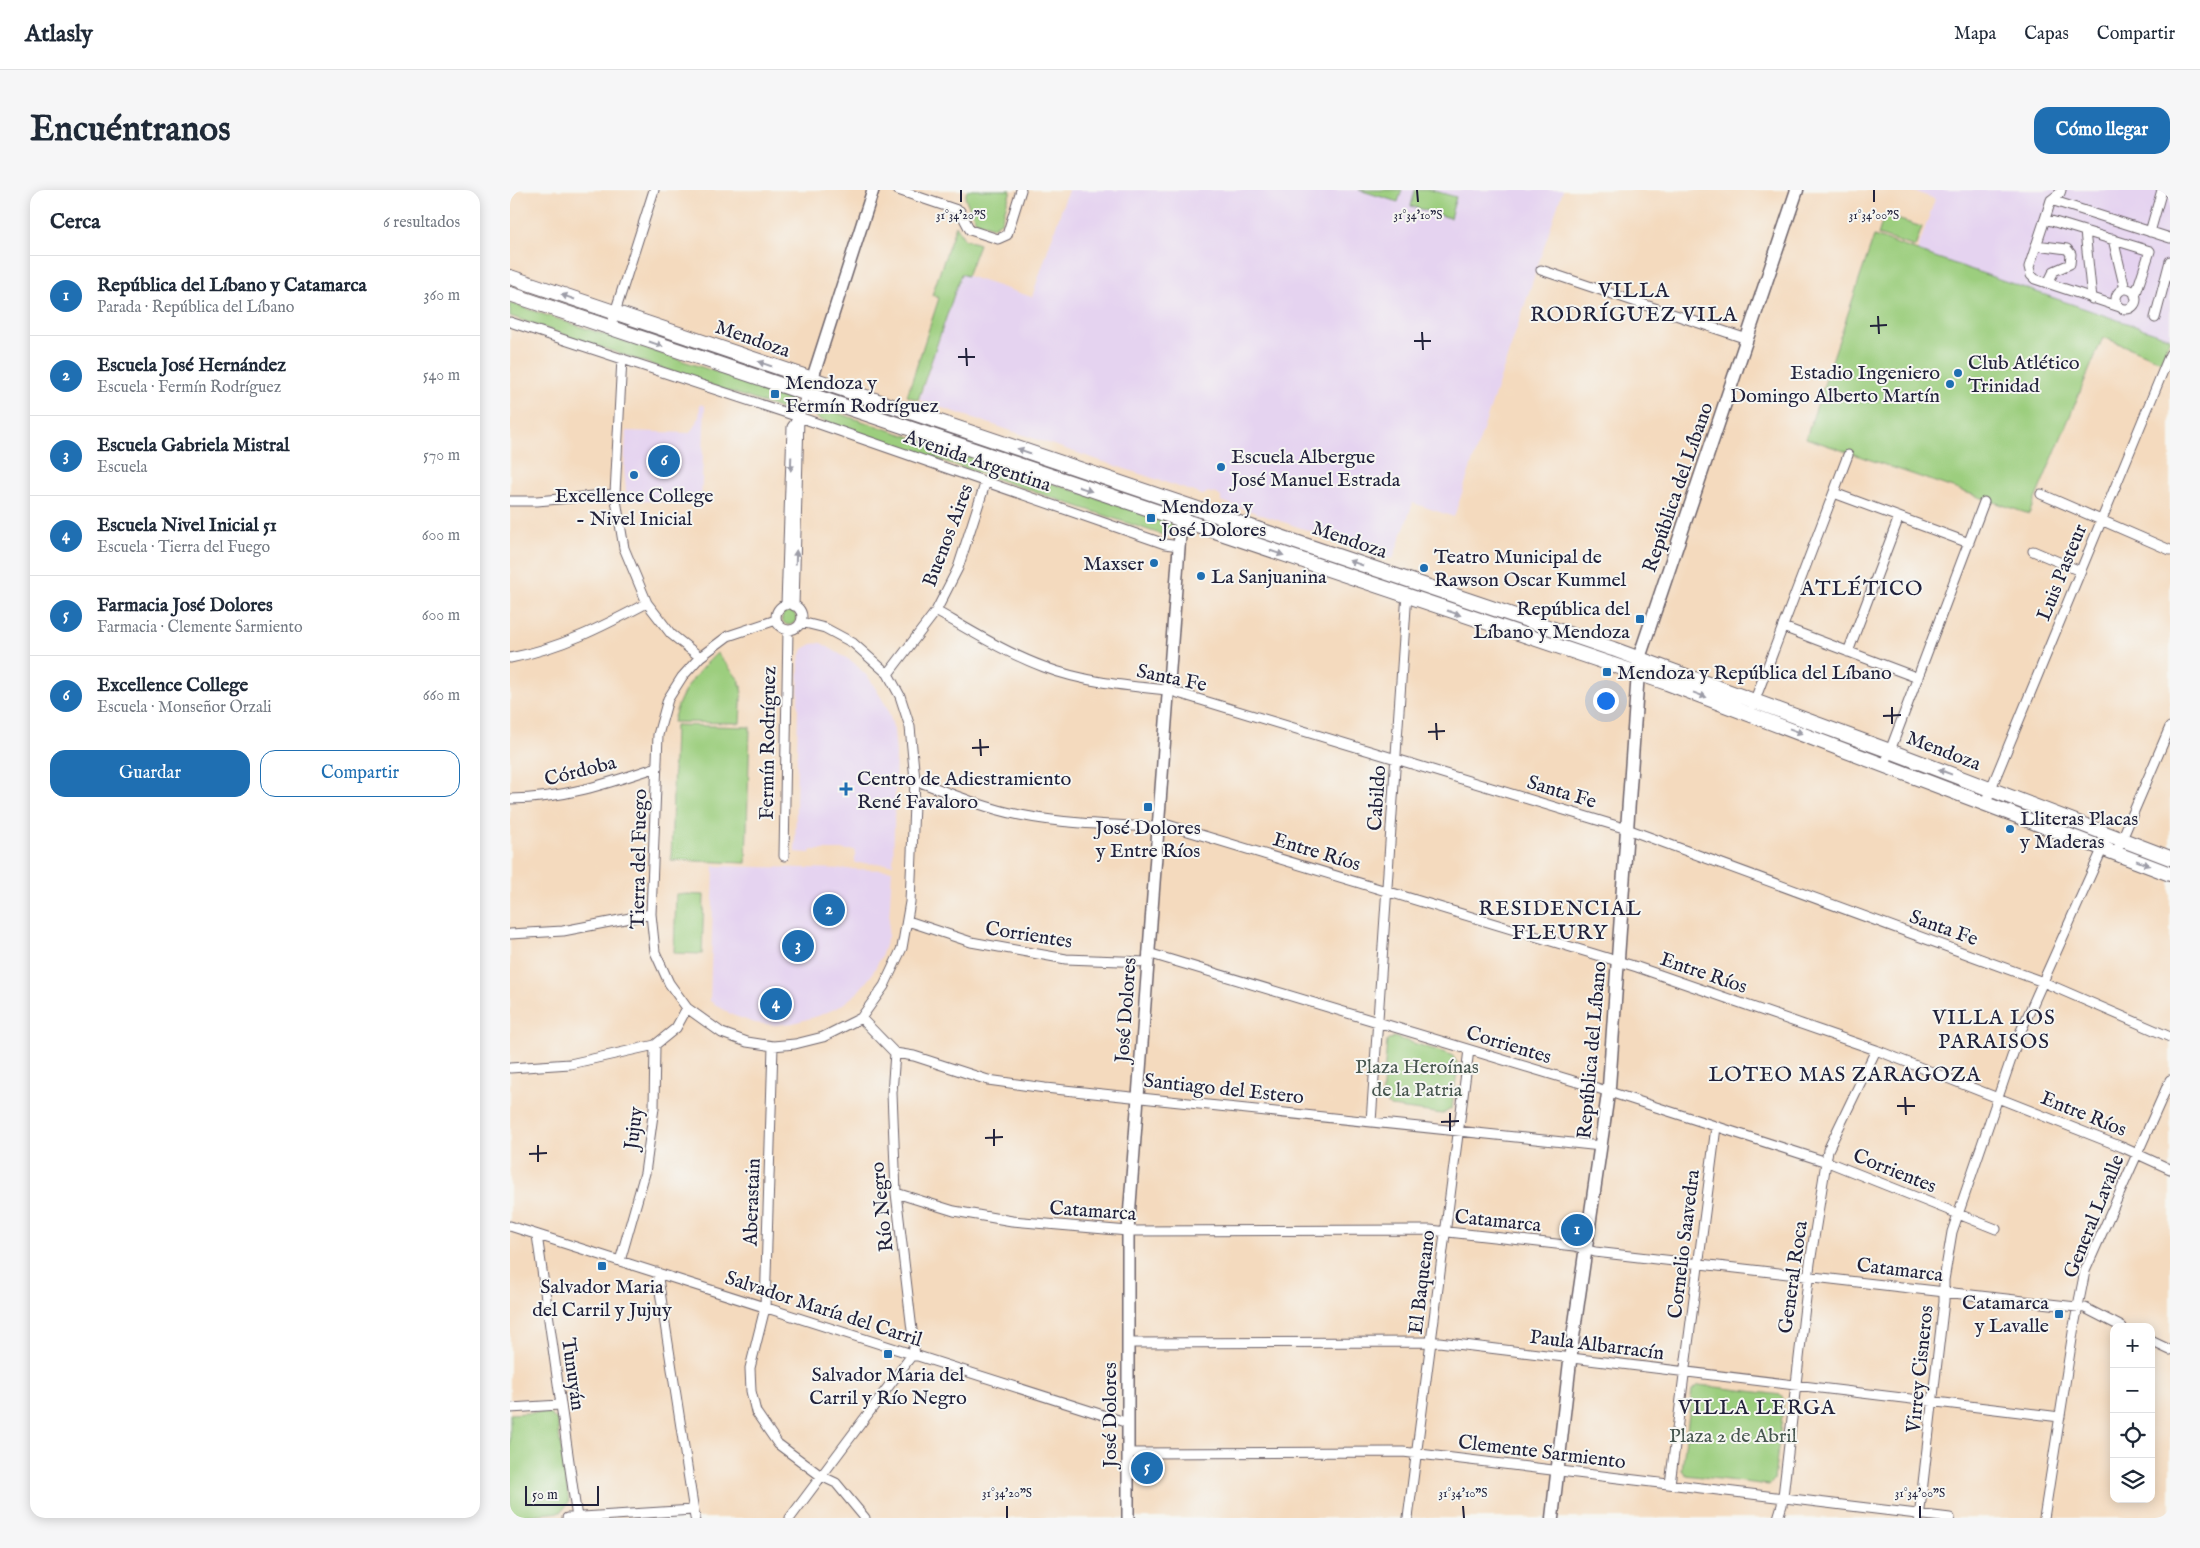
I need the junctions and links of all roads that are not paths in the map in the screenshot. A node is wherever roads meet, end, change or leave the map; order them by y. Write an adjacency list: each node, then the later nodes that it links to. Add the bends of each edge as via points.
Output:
1 (654, 190): 24 (street)
2 (873, 190): 31 (street)
3 (898, 190): 4 (street, via 960,211 970,230 998,239 1007,235)
4 (1021, 190)
5 (1797, 190): 28 (main road, República del Líbano)
6 (2061, 190): 8 (street)
7 (2162, 190): 11 (street)
8 (2051, 200): 9 (street); 11 (street)
9 (2045, 219): 10 (street); 14 (street)
10 (2085, 231): 13 (street); 22 (street)
11 (2150, 232): 12 (street)
12 (2170, 238)
13 (2113, 240): 19 (street); 21 (street, via 2150,251)
14 (2036, 245): 18 (street, via 2029,269 2035,279); 18 (street, via 2067,249 2071,254 2070,264 2054,271)
15 (2170, 261): 25 (street)
16 (1541, 270): 28 (street)
17 (510, 277): 24 (main road, Mendoza, one-way to 17)
18 (2048, 283): 22 (street)
19 (2125, 289): 21 (street); 23 (street, via 2116,296)
20 (510, 294): 27 (main road, Mendoza)
21 (2135, 296): 23 (street, via 2133,306)
22 (2092, 299): 23 (street)
23 (2120, 307)
24 (615, 312): 27 (street); 31 (main road, Mendoza, one-way to 24)
25 (2155, 318)
26 (510, 322): 30 (street, Avenida Argentina)
27 (610, 328): 32 (main road, Mendoza, one-way to 32)
28 (1747, 339): 63 (main road, República del Líbano)
29 (2170, 354): 43 (street, Luis Pasteur)
30 (622, 358): 33 (street, Avenida Argentina); 37 (street)
31 (812, 380): 32 (street); 41 (main road, Mendoza, one-way to 31)
32 (806, 395): 33 (street); 44 (main road, Mendoza, one-way to 44)
33 (799, 417): 35 (street, Avenida Argentina); 54 (street)
34 (1848, 455): 36 (street)
35 (986, 481): 46 (street, Avenida Argentina, via 1165,544); 55 (street, Buenos Aires, via 958,568)
36 (1834, 493): 42 (street); 58 (street)
37 (615, 494): 39 (street); 53 (street, via 624,548)
38 (2041, 494): 43 (street)
39 (510, 501)
40 (1984, 502): 45 (street)
41 (1186, 506): 44 (street, José Dolores); 50 (main road, Mendoza, one-way to 41)
42 (1899, 517): 45 (street); 60 (street)
43 (2102, 520): 47 (street); 49 (street, Luis Pasteur)
44 (1181, 521): 46 (street, José Dolores); 52 (main road, Mendoza, one-way to 52)
45 (1969, 543): 66 (street)
46 (1179, 546): 67 (street, José Dolores)
47 (2170, 550)
48 (2033, 552): 49 (street)
49 (2080, 571): 76 (street, Luis Pasteur)
50 (1402, 578): 51 (main road, Mendoza); 52 (street, Cabildo)
51 (1432, 588): 52 (street); 63 (main road, Mendoza)
52 (1408, 597): 65 (main road, Mendoza, one-way to 65); 72 (street, Cabildo)
53 (647, 603): 61 (street, via 672,634); 62 (street, via 584,636)
54 (790, 605): 56 (street, via 778,611); 57 (street, via 801,613)
55 (936, 611): 64 (street, Buenos Aires); 67 (street, Santa Fe, via 1046,668 1110,684)
56 (776, 620): 59 (street, via 780,627); 61 (street, Tierra del Fuego, via 728,636)
57 (801, 622): 59 (street); 64 (street, Tierra del Fuego, via 825,628 853,643)
58 (1783, 628): 60 (street); 68 (street)
59 (788, 630): 85 (street, Fermín Rodríguez)
60 (1848, 652): 66 (street)
61 (700, 657): 74 (street, Tierra del Fuego, via 668,700 658,735)
62 (510, 658)
63 (1638, 658): 65 (main road, República del Líbano); 68 (main road, Mendoza)
64 (888, 674): 75 (street, Tierra del Fuego, via 900,696 910,727)
65 (1637, 674): 69 (main road, Mendoza, one-way to 69); 80 (main road, República del Líbano)
66 (1918, 678): 71 (street)
67 (1168, 690): 72 (street, Santa Fe); 79 (street, José Dolores)
68 (1755, 700): 69 (street); 71 (main road, Mendoza)
69 (1750, 714): 73 (main road, Mendoza, one-way to 73)
70 (2170, 727): 82 (street)
71 (1890, 751): 73 (street); 76 (main road, Mendoza, one-way to 71)
72 (1396, 759): 80 (street, Santa Fe); 88 (street, Cabildo)
73 (1885, 764): 78 (main road, Mendoza)
74 (657, 767): 77 (street, Córdoba, via 586,790); 89 (street, Tierra del Fuego)
75 (915, 780): 79 (street, Entre Ríos, via 970,801 1020,815 1080,824); 90 (street, Tierra del Fuego)
76 (1991, 789): 78 (street, Luis Pasteur); 81 (main road, Mendoza)
77 (510, 800)
78 (1985, 803): 83 (main road, Mendoza)
79 (1158, 824): 88 (street, Entre Ríos); 92 (street, José Dolores)
80 (1627, 829): 93 (main road, República del Líbano); 94 (street, Santa Fe)
81 (2108, 834): 82 (main road, Mendoza); 83 (street, Virrey Cisneros)
82 (2122, 840): 84 (street); 86 (main road, Mendoza)
83 (2103, 848): 84 (main road, Mendoza); 94 (street, Virrey Cisneros)
84 (2116, 853): 87 (main road, Mendoza, one-way to 87)
85 (784, 856)
86 (2170, 858)
87 (2170, 874)
88 (1387, 891): 93 (street, Entre Ríos); 97 (street, Cabildo)
89 (651, 914): 91 (street, via 563,931); 95 (street, Tierra del Fuego, via 655,952 669,983)
90 (908, 921): 92 (street, Corrientes, via 971,942 1066,959); 96 (street, Tierra del Fuego, via 902,948 884,986)
91 (510, 934)
92 (1148, 958): 97 (street, Corrientes); 107 (street, José Dolores)
93 (1618, 961): 102 (street, Entre Ríos); 106 (main road, República del Líbano)
94 (2043, 982): 98 (street, Santa Fe); 108 (street, Virrey Cisneros, via 2020,1033)
95 (686, 1008): 99 (street, via 676,1028); 100 (street, Tierra del Fuego, via 722,1033 747,1042)
96 (861, 1018): 100 (street, Tierra del Fuego, via 823,1037); 103 (street)
97 (1378, 1022): 101 (street, Corrientes); 109 (street, Cabildo)
98 (2170, 1037)
99 (655, 1045): 104 (street, via 570,1064); 124 (street, Jujuy, via 654,1108 645,1173)
100 (773, 1046): 129 (street, Aberastain)
101 (1469, 1050): 106 (street, Corrientes); 111 (street, El Baqueano)
102 (1876, 1050): 108 (street, Entre Ríos); 114 (street, General Roca, via 1828,1150)
103 (895, 1053): 107 (street, Santiago del Estero, via 988,1080); 116 (street, Río Negro, via 892,1093)
104 (510, 1068)
105 (2170, 1080): 113 (street, General Lavalle)
106 (1608, 1093): 110 (street, Corrientes); 112 (main road, República del Líbano)
107 (1138, 1096): 109 (street, Santiago del Estero); 120 (street, José Dolores)
108 (1998, 1098): 113 (street, Entre Ríos); 117 (street, Virrey Cisneros)
109 (1371, 1122): 111 (street, Santiago del Estero)
110 (1716, 1127): 114 (street, Corrientes); 125 (street, Cornelio Saavedra)
111 (1458, 1131): 112 (street, Santiago del Estero); 121 (street, El Baqueano)
112 (1601, 1146): 123 (main road, República del Líbano)
113 (2137, 1154): 115 (street, Entre Ríos); 130 (street, General Lavalle, via 2085,1271)
114 (1826, 1162): 117 (street, Corrientes); 127 (street, General Roca)
115 (2170, 1169)
116 (896, 1194): 120 (street, Catamarca, via 954,1211 1002,1219); 136 (street, Río Negro)
117 (1958, 1214): 119 (street, Corrientes); 128 (street, Virrey Cisneros, via 1952,1232)
118 (510, 1226): 122 (street, Salvador María del Carril)
119 (1996, 1229)
120 (1128, 1231): 121 (street, Catamarca); 132 (street, José Dolores)
121 (1445, 1232): 123 (street, Catamarca); 133 (street, El Baqueano)
122 (538, 1234): 124 (street, Salvador María del Carril); 141 (street, Tunuyán)
123 (1586, 1249): 125 (street, Catamarca); 137 (main road, República del Líbano)
124 (620, 1262): 126 (street, Salvador María del Carril)
125 (1698, 1264): 127 (street, Catamarca); 138 (street, Cornelio Saavedra)
126 (657, 1272): 129 (street, Salvador María del Carril); 151 (street)
127 (1809, 1276): 128 (street, Catamarca); 139 (street, General Roca)
128 (1944, 1292): 130 (street, Catamarca); 140 (street, Virrey Cisneros)
129 (765, 1308): 136 (street, Salvador María del Carril); 148 (street, Aberastain, via 750,1368 756,1412 778,1444)
130 (2078, 1308): 131 (street, Catamarca, via 2085,1308); 143 (street, General Lavalle)
131 (2114, 1323)
132 (1128, 1342): 133 (street, Paula Albarracín); 144 (street, José Dolores)
133 (1431, 1342): 137 (street, Paula Albarracín); 146 (street, El Baqueano)
134 (2155, 1343): 135 (street)
135 (2170, 1350)
136 (913, 1356): 144 (street, Salvador María del Carril); 148 (street)
137 (1570, 1358): 138 (street, Paula Albarracín); 147 (main road, República del Líbano)
138 (1685, 1372): 139 (street, Paula Albarracín); 149 (street, Cornelio Saavedra)
139 (1796, 1385): 140 (street, Paula Albarracín); 150 (street, General Roca)
140 (1933, 1401): 143 (street, Paula Albarracín); 152 (street, Virrey Cisneros)
141 (560, 1405): 142 (street); 154 (street, Tunuyán)
142 (510, 1408)
143 (2060, 1417): 162 (street, General Lavalle)
144 (1128, 1422): 145 (street, José Dolores)
145 (1128, 1453): 146 (street, Clemente Sarmiento); 157 (street, José Dolores)
146 (1416, 1454): 147 (street, Clemente Sarmiento); 158 (street, El Baqueano)
147 (1557, 1470): 149 (street, Clemente Sarmiento); 159 (main road, República del Líbano)
148 (821, 1476): 155 (street); 156 (street, Aberastain, via 836,1483)
149 (1670, 1484): 150 (street, Clemente Sarmiento)
150 (1783, 1498): 152 (street, Clemente Sarmiento); 160 (street, General Roca)
151 (694, 1514): 154 (street)
152 (1920, 1516): 161 (street, Clemente Sarmiento)
153 (567, 1518): 154 (street)
154 (577, 1518)
155 (790, 1518)
156 (865, 1518)
157 (1128, 1518)
158 (1408, 1518)
159 (1552, 1518)
160 (1778, 1518)
161 (1950, 1518)
162 (2044, 1518)

